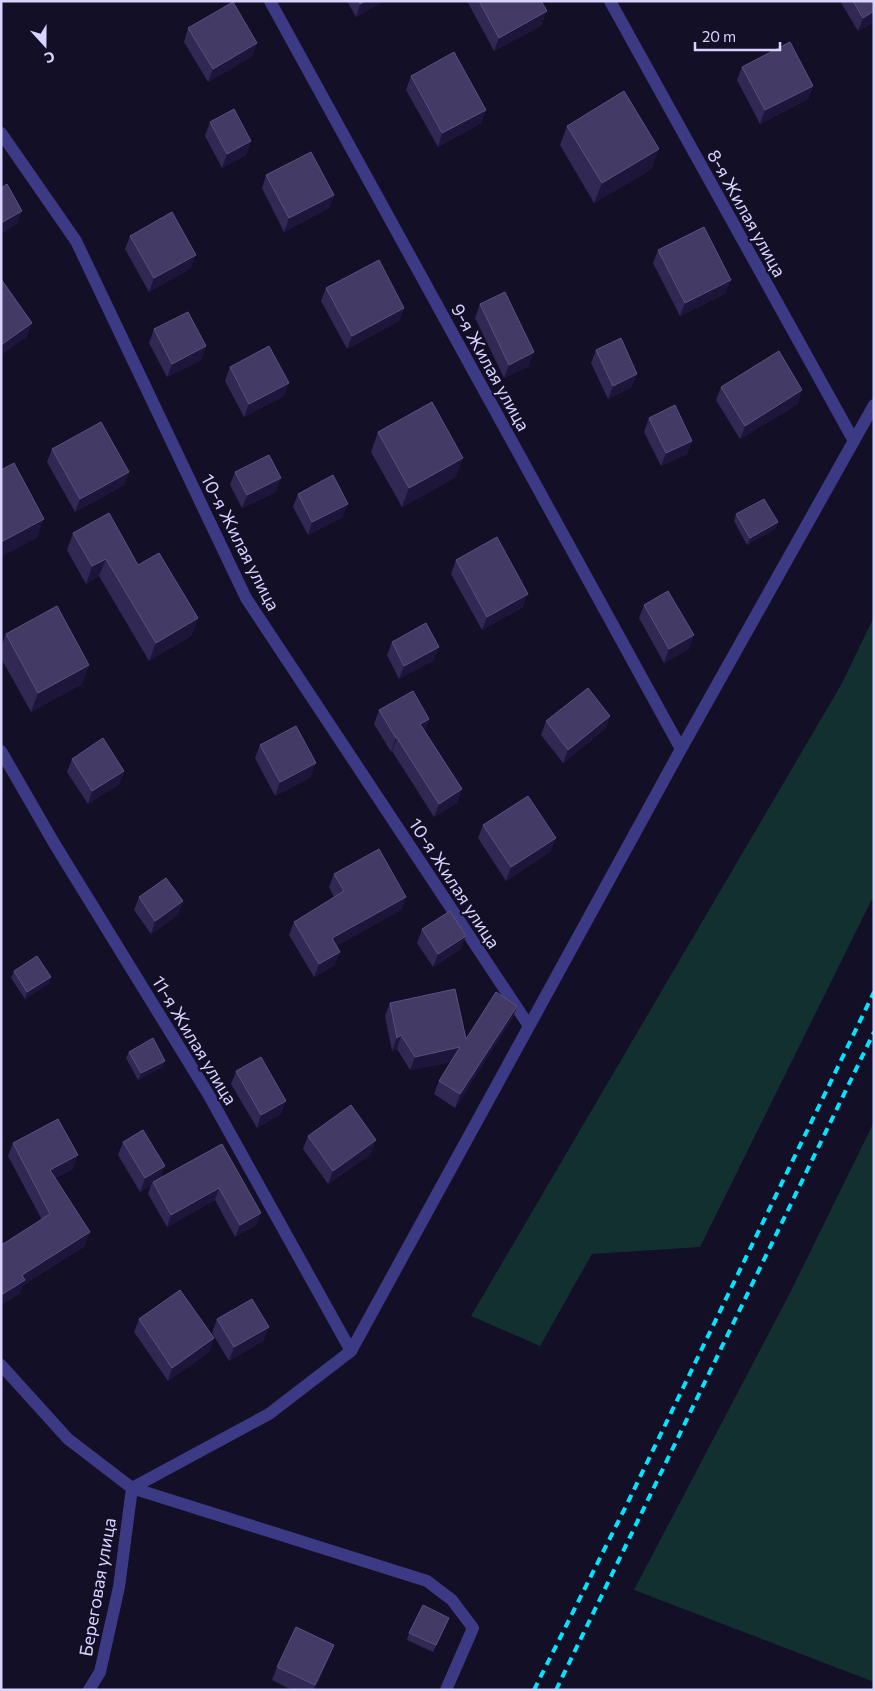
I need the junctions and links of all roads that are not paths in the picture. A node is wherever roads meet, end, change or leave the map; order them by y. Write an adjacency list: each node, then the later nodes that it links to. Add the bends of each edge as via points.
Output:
1 (270, 1): 6 (street, 9-я Жилая улица)
2 (610, 1): 5 (street, 8-я Жилая улица)
3 (1, 133): 8 (street, 10-я Жилая улица, via 76,241 246,598)
4 (874, 405): 5 (street)
5 (854, 441): 6 (street)
6 (681, 749): 8 (street)
7 (1, 751): 9 (street, 11-я Жилая улица, via 207,1092)
8 (529, 1026): 9 (street)
9 (351, 1351): 11 (street, via 269,1414)
10 (1, 1365): 11 (street, via 68,1439)
11 (132, 1488): 12 (street, Береговая улица, via 116,1596 100,1672); 13 (street, via 428,1581 452,1600 473,1628)
12 (88, 1690)
13 (446, 1690)

